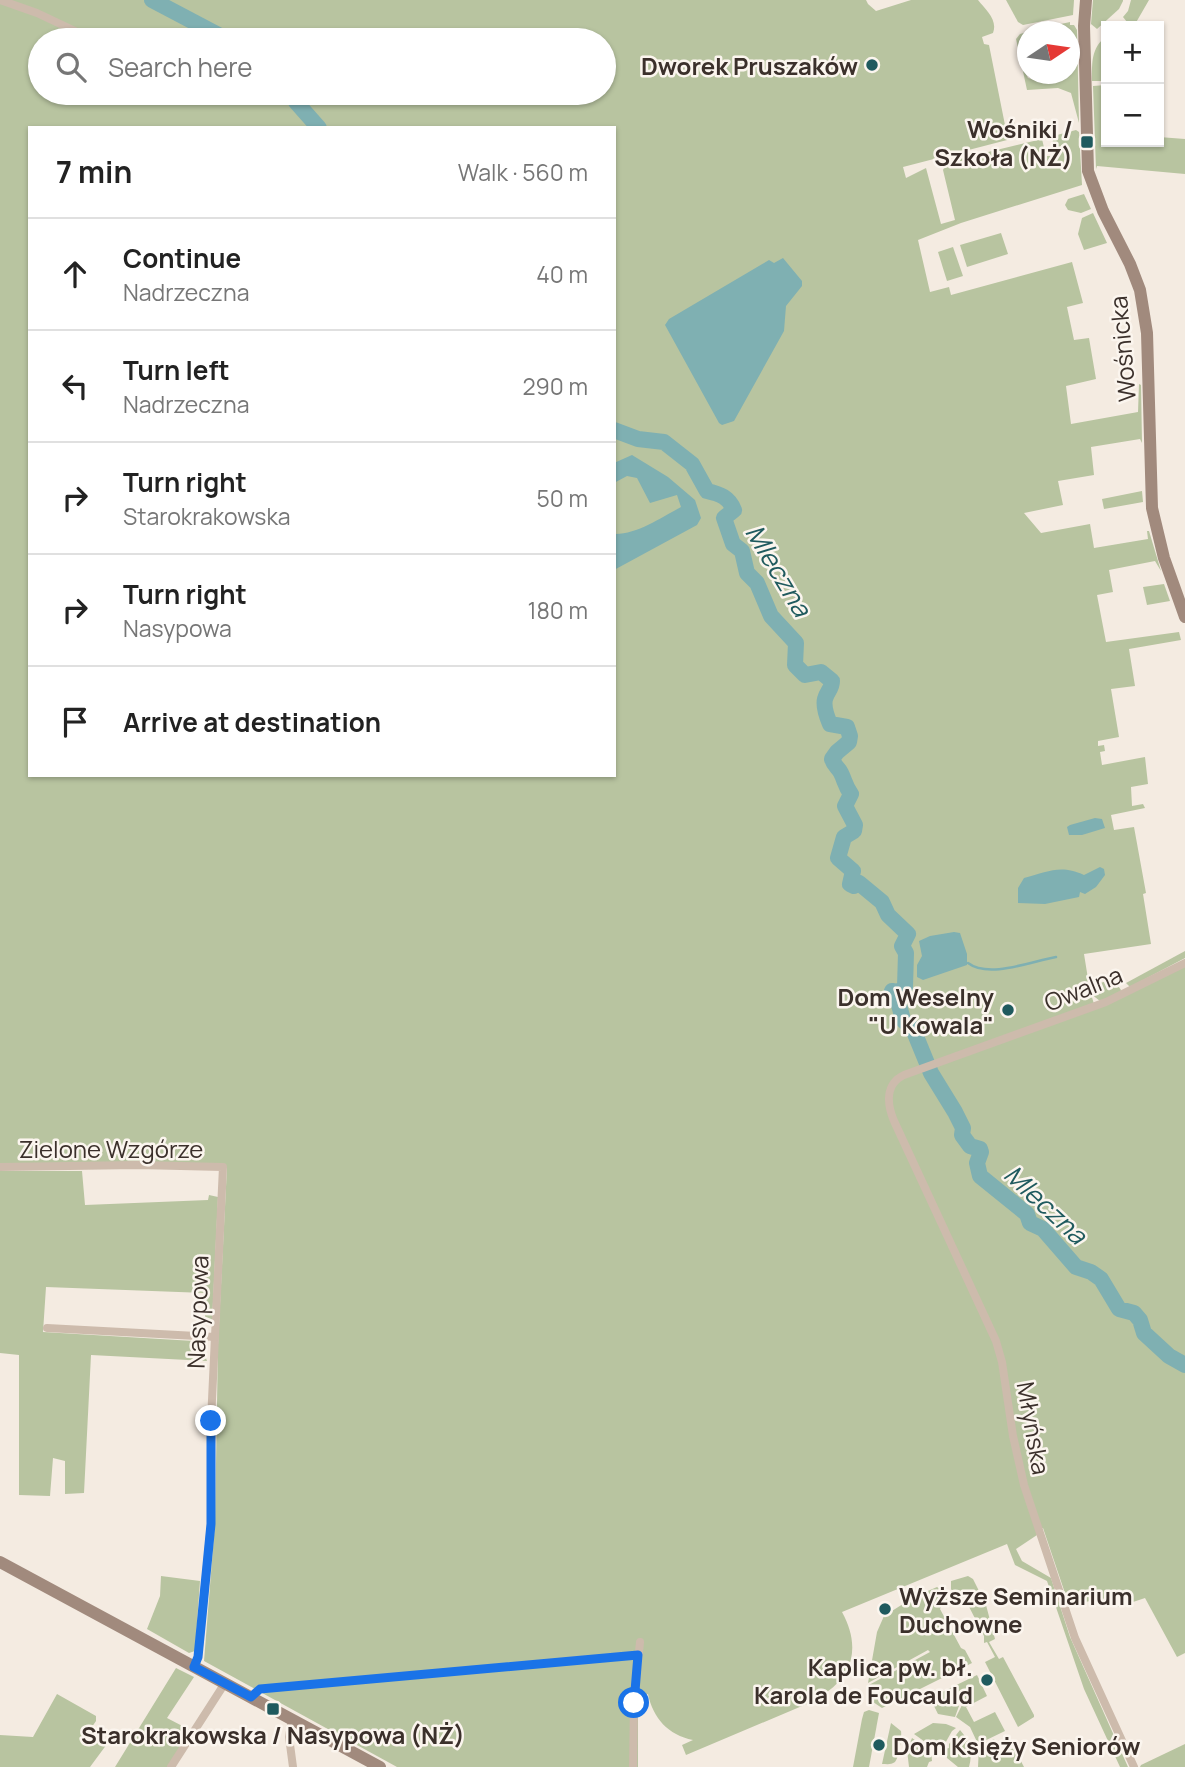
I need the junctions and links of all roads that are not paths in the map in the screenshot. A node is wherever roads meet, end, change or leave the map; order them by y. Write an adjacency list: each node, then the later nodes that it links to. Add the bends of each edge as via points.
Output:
1 (1086, 0): 4 (street, Wośnicka, via 1088,171 1142,300 1152,508)
2 (0, 1): 3 (street)
3 (69, 28)
4 (1185, 617)
5 (1185, 963): 6 (street, Owalna, via 1106,1003 897,1078)
6 (888, 1100): 22 (street, Młyńska, via 996,1341 1024,1485 1075,1638)
7 (0, 1167): 8 (street, Zielone Wzgórze)
8 (223, 1167): 10 (street, Nasypowa)
9 (47, 1328): 10 (street)
10 (215, 1336): 14 (street, Nasypowa, via 211,1524)
11 (0, 1562): 14 (street)
12 (640, 1642): 13 (street)
13 (638, 1655): 16 (street, via 260,1689); 21 (street)
14 (194, 1667): 15 (street)
15 (225, 1683): 16 (street); 18 (street)
16 (251, 1697): 17 (street)
17 (292, 1719): 19 (street); 20 (street)
18 (171, 1767)
19 (293, 1767)
20 (380, 1767)
21 (633, 1767)
22 (1134, 1767)

